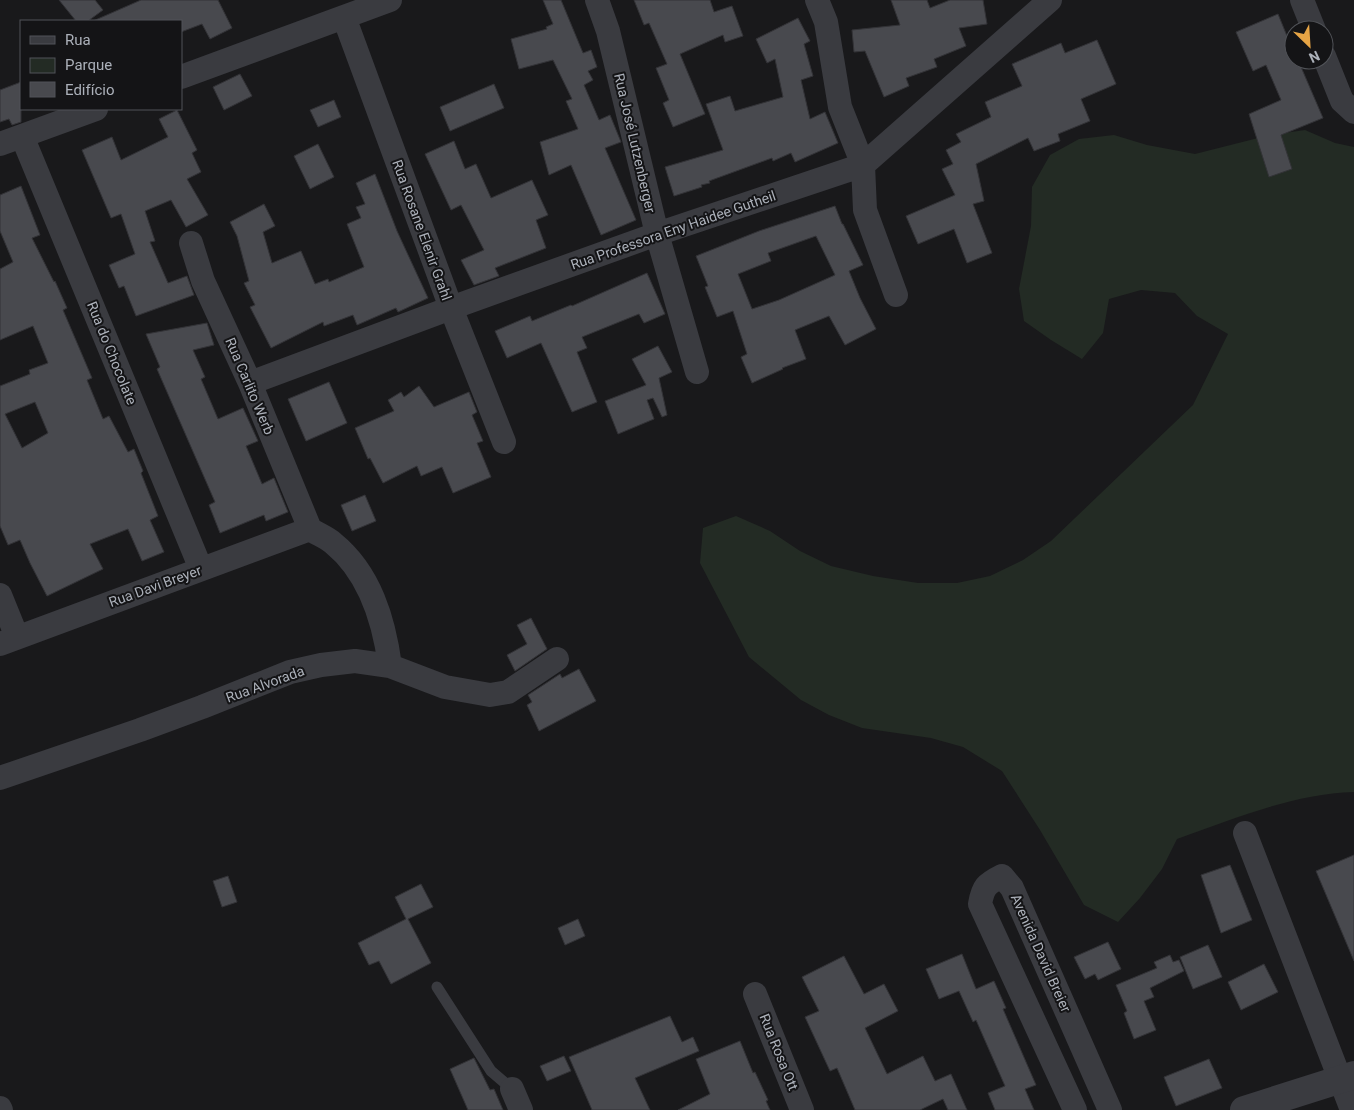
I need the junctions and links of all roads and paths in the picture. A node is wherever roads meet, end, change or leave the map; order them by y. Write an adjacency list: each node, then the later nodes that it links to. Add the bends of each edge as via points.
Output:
1 (390, 0): 6 (street)
2 (597, 0): 15 (street, Rua José Lutzenberger, via 608,31)
3 (817, 0): 14 (street, via 826,22 840,107)
4 (1050, 0): 14 (street, Rua Professora Eny Haidee Gutheil)
5 (1302, 0): 7 (street)
6 (344, 16): 9 (street); 18 (street, Rua Rosane Elenir Grahl)
7 (1310, 20)
8 (1330, 70): 11 (street, via 1342,101)
9 (182, 77)
10 (93, 110): 12 (street)
11 (1354, 112)
12 (22, 136): 13 (street); 23 (street, Rua do Chocolate)
13 (0, 144)
14 (863, 165): 15 (street, Rua Professora Eny Haidee Gutheil); 17 (street, via 865,210)
15 (657, 234): 18 (street, Rua Professora Eny Haidee Gutheil); 19 (street, Rua José Lutzenberger)
16 (191, 243): 20 (street, Rua Carlito Werb, via 203,281)
17 (896, 295)
18 (451, 308): 20 (street, Rua Professora Eny Haidee Gutheil); 21 (street, Rua Rosane Elenir Grahl)
19 (697, 372)
20 (250, 383): 22 (street, Rua Carlito Werb)
21 (504, 442)
22 (310, 528): 23 (street, Rua Davi Breyer); 27 (street, via 332,542 356,566 375,602)
23 (201, 570): 25 (street, Rua Davi Breyer)
24 (0, 595): 25 (street)
25 (9, 641)
26 (557, 658): 27 (street, Rua Alvorada, via 508,692 490,695 445,687)
27 (390, 666): 28 (street, Rua Alvorada, via 354,661 290,672 158,724)
28 (0, 778)
29 (1245, 833): 32 (street)
30 (437, 987): 33 (lane, via 491,1071)
31 (756, 994): 35 (street, Rua Rosa Ott)
32 (1347, 1078): 38 (street); 39 (street)
33 (512, 1088): 34 (street)
34 (521, 1110)
35 (802, 1110)
36 (1075, 1110): 37 (street, Avenida David Breier, via 980,904 982,891 1002,876 1012,888)
37 (1110, 1110)
38 (1244, 1110)
39 (1352, 1110)

